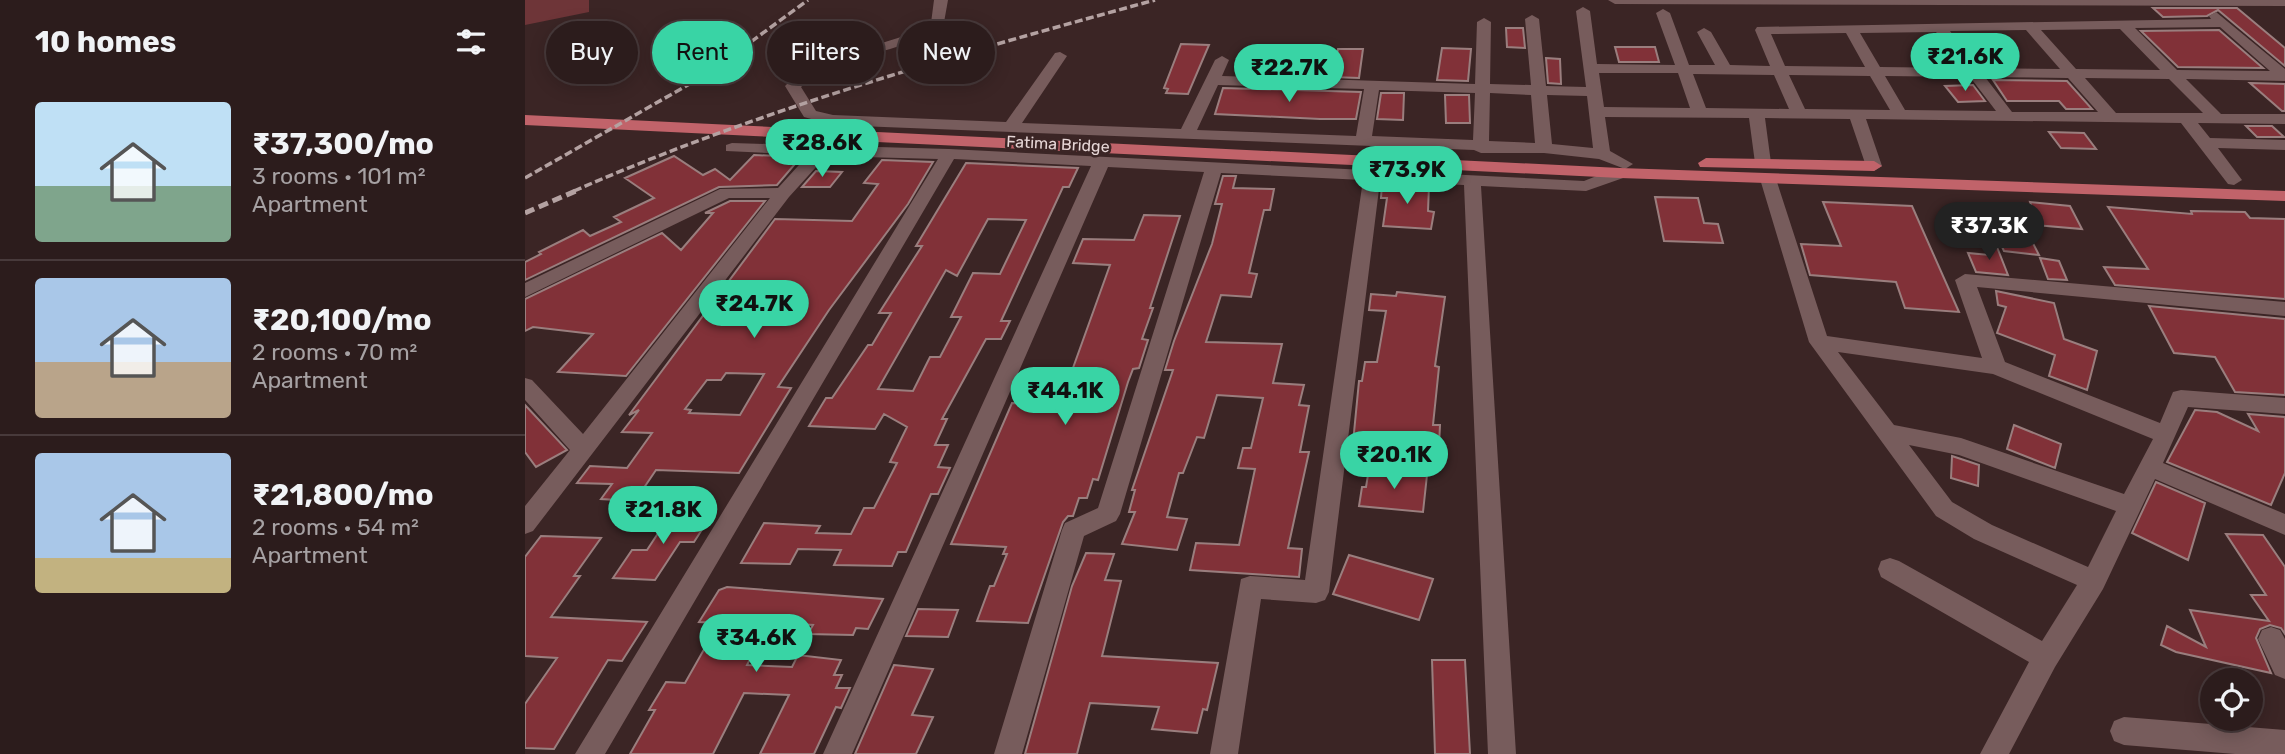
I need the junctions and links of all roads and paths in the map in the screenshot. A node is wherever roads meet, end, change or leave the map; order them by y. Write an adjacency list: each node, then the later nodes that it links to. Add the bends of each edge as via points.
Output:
1 (941, 0): 43 (street, via 938,25 923,37 817,69 793,86 810,114 821,118)
2 (1615, 0): 3 (street)
3 (2200, 2): 4 (street); 9 (street)
4 (2285, 2)
5 (1583, 11): 17 (street)
6 (1663, 13): 18 (street)
7 (1532, 19): 29 (street)
8 (1484, 22): 28 (street)
9 (2224, 23): 10 (street); 25 (street)
10 (2125, 25): 11 (street); 24 (street)
11 (2030, 26): 12 (street); 23 (street)
12 (1940, 27): 13 (street); 22 (street)
13 (1851, 29): 20 (street, via 1762,30); 21 (street)
14 (1704, 32): 19 (street)
15 (1060, 56): 43 (street)
16 (1221, 60): 26 (street)
17 (1591, 68): 18 (street); 30 (street)
18 (1683, 69): 19 (street); 32 (street)
19 (1725, 69): 20 (street)
20 (1780, 70): 21 (street); 34 (street)
21 (1875, 71): 22 (street); 36 (street)
22 (1974, 72): 23 (street); 37 (street)
23 (2072, 74): 24 (street); 38 (street)
24 (2174, 75): 25 (street); 40 (street)
25 (2285, 76)
26 (1212, 79): 27 (street); 44 (street)
27 (1372, 85): 28 (street); 45 (street)
28 (1483, 88): 29 (street); 49 (street)
29 (1539, 90): 30 (street); 50 (street)
30 (1594, 92): 31 (street)
31 (1597, 112): 32 (street); 54 (street)
32 (1700, 113): 33 (street)
33 (1756, 113): 34 (street); 58 (street)
34 (1799, 114): 35 (street)
35 (1856, 114): 36 (street); 55 (street)
36 (1900, 115): 37 (street)
37 (2007, 116): 38 (street)
38 (2111, 117): 39 (street)
39 (2186, 118): 40 (street); 46 (street)
40 (2216, 118): 41 (street)
41 (2285, 119)
42 (525, 120): 54 (main road, Fatima Bridge)
43 (1010, 128): 44 (street)
44 (1186, 136): 45 (street)
45 (1363, 143): 49 (street)
46 (2208, 143): 47 (street); 60 (street)
47 (2285, 145)
48 (731, 148): 51 (street)
49 (1481, 148): 50 (street)
50 (1544, 148): 54 (street)
51 (820, 152): 52 (street); 63 (street)
52 (949, 154): 53 (street); 85 (street)
53 (1101, 163): 56 (street); 86 (street)
54 (1597, 164): 57 (main road, Fatima Bridge)
55 (1874, 166): 58 (main road); 60 (main road)
56 (1214, 168): 59 (street); 87 (street, via 1108,514 1074,530)
57 (1623, 169): 58 (main road, Fatima Bridge); 61 (street, via 1586,186)
58 (1766, 171): 64 (main road, via 1880,180); 67 (street)
59 (1372, 176): 61 (street); 88 (street, via 1316,592 1250,587)
60 (2234, 180): 62 (main road)
61 (1472, 181): 89 (street)
62 (2285, 182)
63 (783, 193): 65 (street, via 726,193); 73 (street)
64 (2285, 196)
65 (525, 291)
66 (2285, 310): 68 (street, via 1965,280)
67 (1819, 342): 68 (street); 71 (street)
68 (1996, 367): 72 (street)
69 (525, 386): 73 (street)
70 (2285, 406): 72 (street, via 2181,398)
71 (1884, 432): 75 (street, via 1961,447); 79 (street, via 1921,482 1958,519)
72 (2166, 435): 74 (street)
73 (582, 448): 77 (street)
74 (2149, 467): 75 (street); 76 (street)
75 (2130, 506): 79 (street)
76 (2283, 521)
77 (525, 524)
78 (1890, 569): 81 (street)
79 (2094, 581): 81 (street)
80 (2271, 639): 82 (street)
81 (2046, 658): 90 (street)
82 (2285, 666)
83 (2124, 730): 84 (street)
84 (2285, 744)
85 (589, 754)
86 (837, 754)
87 (1008, 754)
88 (1224, 754)
89 (1501, 754)
90 (1994, 754)

